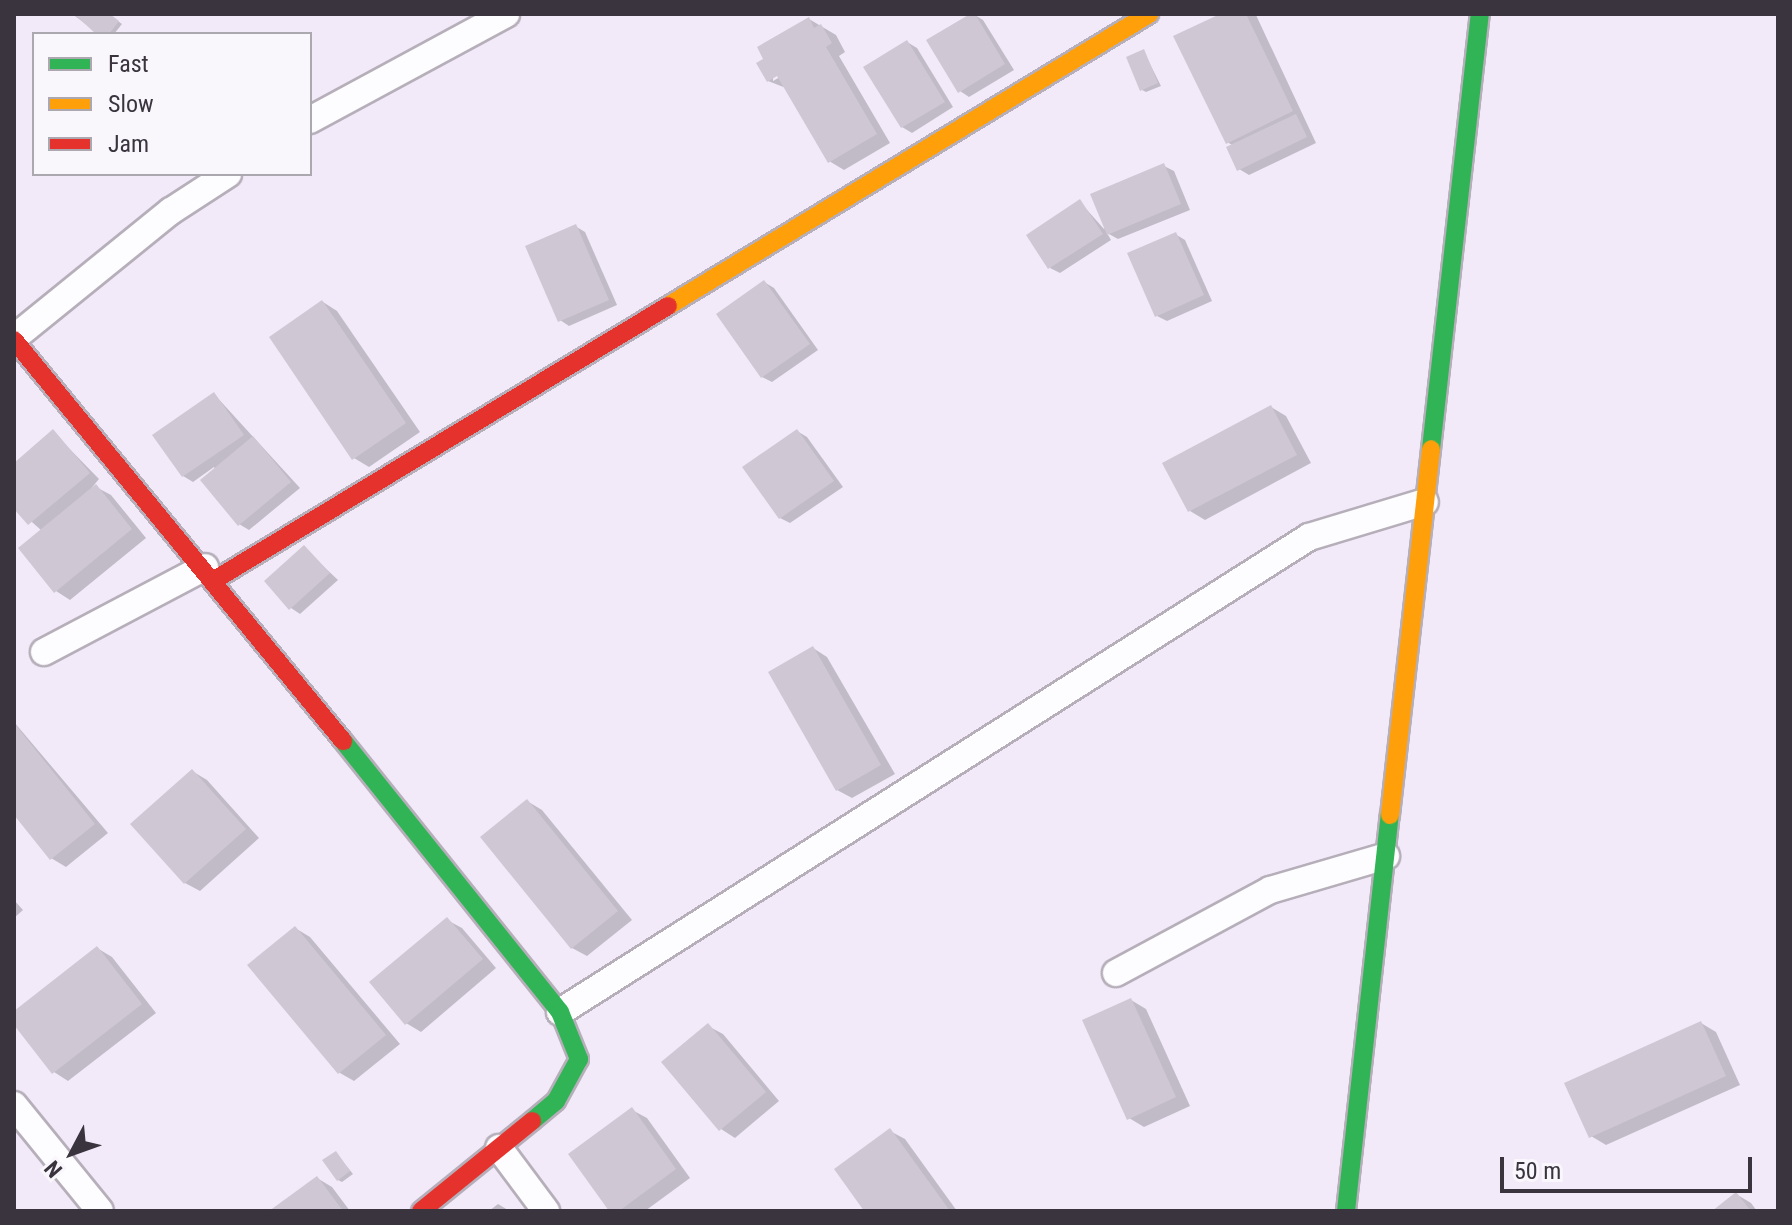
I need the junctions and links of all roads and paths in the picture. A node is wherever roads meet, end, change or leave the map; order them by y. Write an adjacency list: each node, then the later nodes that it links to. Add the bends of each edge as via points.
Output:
1 (506, 14): 4 (street)
2 (1149, 14): 8 (street)
3 (1480, 14): 7 (street)
4 (312, 119)
5 (225, 176): 6 (street, via 171,211)
6 (14, 339): 8 (street)
7 (1425, 502): 10 (street); 12 (street, via 1309,537)
8 (210, 573): 9 (street); 12 (street)
9 (44, 652)
10 (1386, 856): 11 (street, via 1270,890); 18 (street)
11 (1116, 973)
12 (560, 1012): 14 (street, via 579,1059 556,1101)
13 (14, 1105): 15 (street)
14 (499, 1148): 16 (street); 17 (street)
15 (100, 1211)
16 (421, 1211)
17 (546, 1211)
18 (1346, 1211)

